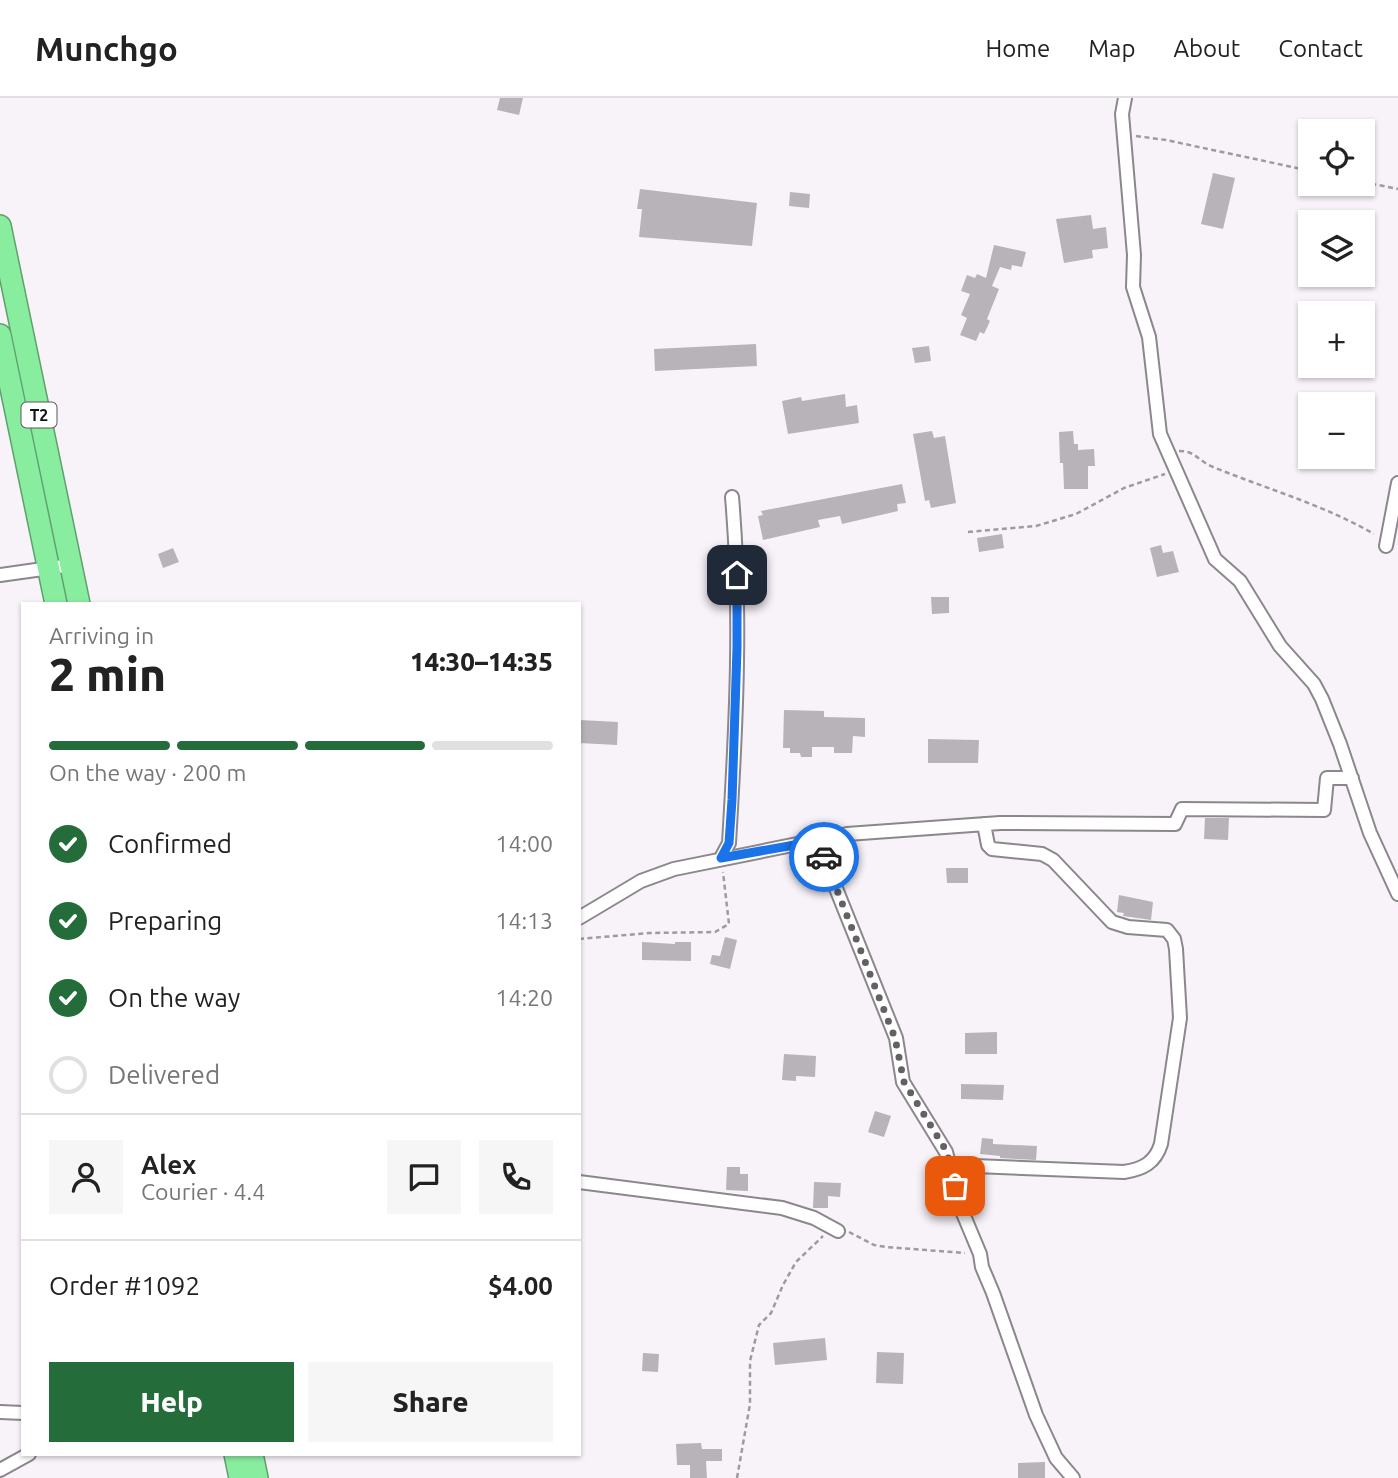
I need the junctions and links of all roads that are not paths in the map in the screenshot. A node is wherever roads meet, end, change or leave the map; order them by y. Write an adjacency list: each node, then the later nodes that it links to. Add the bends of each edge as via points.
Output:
1 (1125, 98): 12 (street, via 1122,114 1133,287 1149,337 1160,434 1215,559 1240,581 1280,646 1314,684)
2 (0, 226): 7 (highway, T2)
3 (0, 335): 8 (highway, T2)
4 (1398, 483): 6 (street)
5 (732, 497): 15 (street, via 737,648 729,843)
6 (1386, 546)
7 (71, 565): 8 (street); 11 (highway, T2)
8 (49, 567): 9 (street); 10 (highway, T2)
9 (1, 570)
10 (56, 602)
11 (79, 602)
12 (1352, 778): 13 (street, via 1327,778 1324,810 1182,809 1175,824); 16 (street, via 1370,833)
13 (984, 824): 14 (street, via 864,832); 18 (street, via 992,849 1036,852 1053,860 1112,922 1167,930 1176,949 1180,1018 1161,1144 1150,1163 1124,1172)
14 (817, 841): 15 (street); 18 (street, via 895,1038 904,1082 947,1152)
15 (721, 858): 17 (street, via 641,881)
16 (1398, 894)
17 (581, 917)
18 (950, 1165): 29 (street, via 962,1211 1036,1415 1056,1458)
19 (581, 1182): 20 (street, via 782,1208)
20 (838, 1231)
21 (0, 1412): 22 (street)
22 (21, 1413)
23 (25, 1456): 26 (street)
24 (235, 1456): 27 (highway)
25 (252, 1456): 28 (highway)
26 (0, 1470)
27 (240, 1478)
28 (257, 1478)
29 (1073, 1478)

